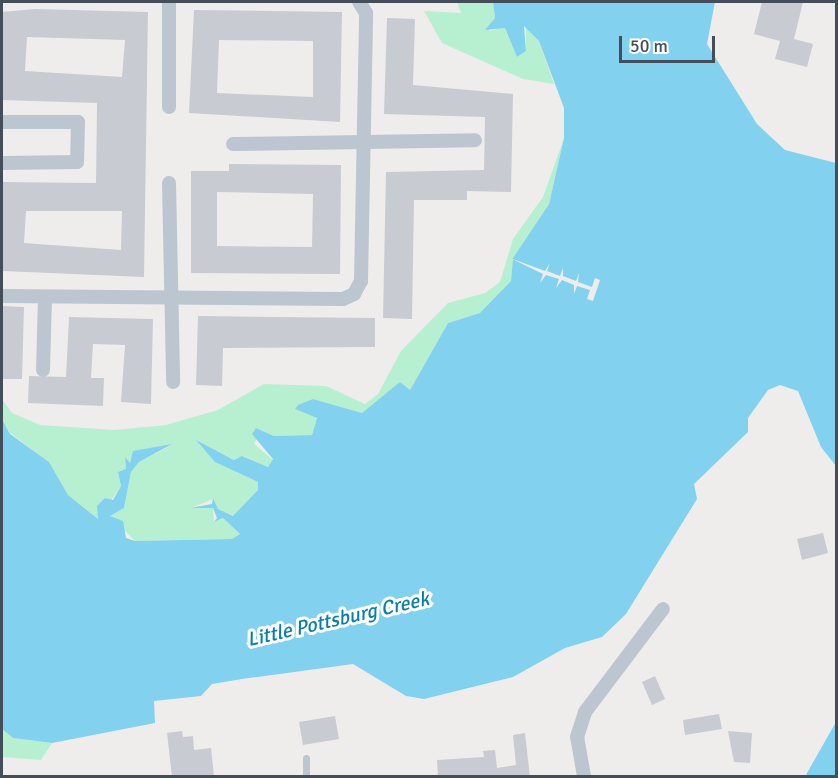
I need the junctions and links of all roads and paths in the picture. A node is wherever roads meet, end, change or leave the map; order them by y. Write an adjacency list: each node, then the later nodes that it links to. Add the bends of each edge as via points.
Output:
1 (169, 2): 3 (street)
2 (359, 2): 7 (street, via 366,13)
3 (169, 107)
4 (2, 122): 8 (street, via 78,122 77,162)
5 (475, 140): 7 (street)
6 (233, 144): 7 (street)
7 (363, 144): 12 (street, via 361,282 354,294 343,299)
8 (2, 163)
9 (169, 183): 12 (street)
10 (2, 297): 11 (street)
11 (45, 297): 12 (street); 13 (street)
12 (169, 297): 14 (street, via 175,316)
13 (43, 370)
14 (173, 382)
15 (663, 609): 18 (street, via 585,712 578,736)
16 (306, 758): 17 (lane)
17 (306, 777)
18 (584, 777)

